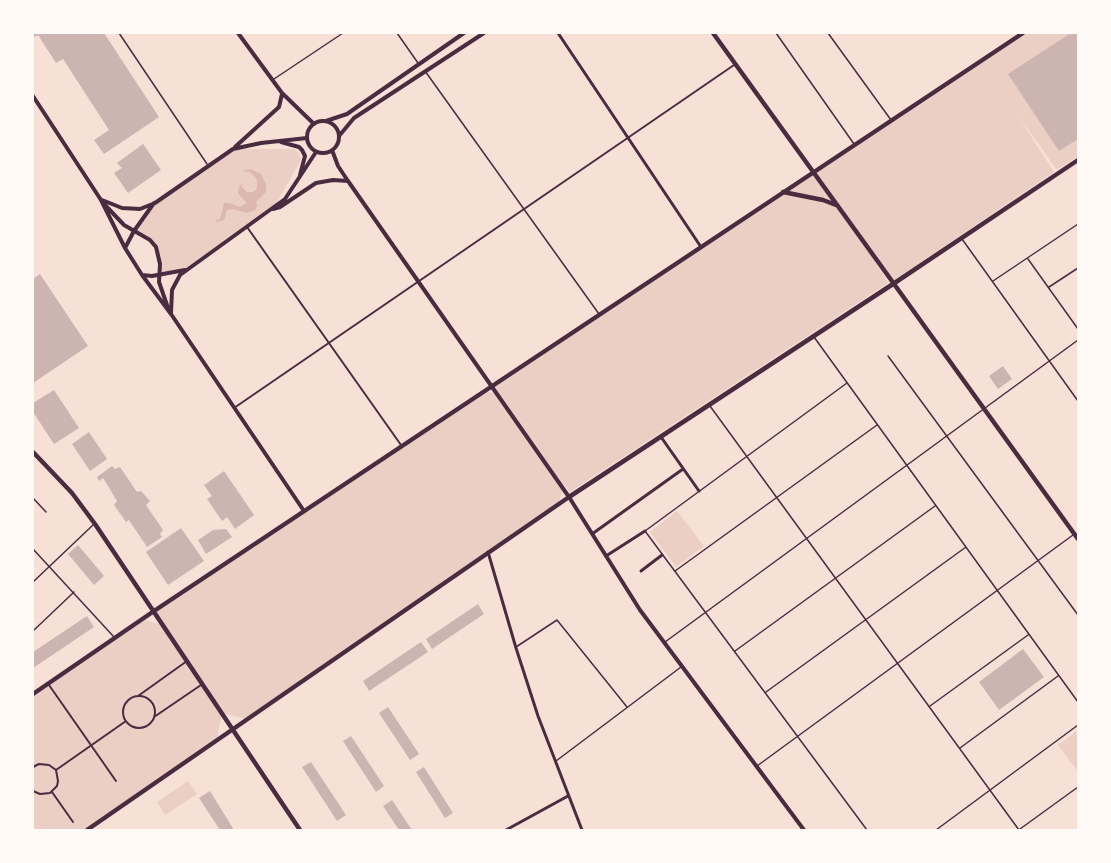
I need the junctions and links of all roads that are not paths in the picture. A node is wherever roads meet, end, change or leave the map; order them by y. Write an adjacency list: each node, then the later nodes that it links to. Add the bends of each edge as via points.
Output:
1 (119, 33): 30 (lane)
2 (238, 33): 15 (street)
3 (343, 33): 15 (lane)
4 (397, 33): 12 (lane)
5 (464, 33): 12 (street)
6 (484, 33): 14 (street)
7 (558, 33): 23 (street)
8 (713, 33): 13 (main road)
9 (776, 33): 25 (lane)
10 (828, 33): 18 (lane)
11 (1023, 33): 18 (main road)
12 (418, 63): 19 (street, via 347,114)
13 (735, 65): 23 (street); 31 (main road)
14 (425, 71): 21 (street, via 354,118); 39 (lane)
15 (273, 80): 16 (street)
16 (282, 93): 20 (street); 26 (street, via 279,107)
17 (33, 96): 35 (street)
18 (891, 120): 25 (main road)
19 (326, 121): 20 (street); 21 (street, via 337,128)
20 (314, 124): 22 (street)
21 (339, 136): 27 (street)
22 (308, 138): 24 (street); 28 (street)
23 (627, 139): 39 (street); 44 (street)
24 (278, 141): 26 (street); 32 (street, via 302,150 305,156)
25 (855, 145): 31 (main road)
26 (233, 149): 30 (street)
27 (332, 150): 28 (street); 33 (street)
28 (316, 152): 32 (street)
29 (1078, 160): 43 (main road)
30 (209, 166): 36 (street)
31 (813, 173): 34 (main road); 37 (main road)
32 (299, 178): 38 (street)
33 (348, 181): 38 (street, via 316,183); 52 (street)
34 (783, 192): 37 (main road); 44 (main road)
35 (101, 200): 36 (street, via 133,210); 42 (street); 45 (street)
36 (155, 203): 42 (street)
37 (836, 206): 53 (main road)
38 (273, 209): 41 (street)
39 (525, 209): 52 (street); 56 (lane)
40 (1078, 224): 46 (lane)
41 (247, 227): 48 (street); 60 (street)
42 (134, 231): 45 (street); 50 (street, via 156,247)
43 (961, 238): 51 (lane); 53 (main road)
44 (701, 247): 56 (main road)
45 (125, 248): 49 (street)
46 (1027, 258): 51 (lane); 54 (lane)
47 (1078, 268): 54 (lane)
48 (188, 270): 50 (street); 55 (street, via 175,282)
49 (142, 275): 50 (street); 55 (street)
50 (159, 275): 55 (street)
51 (992, 281): 62 (lane)
52 (419, 282): 60 (street); 64 (street)
53 (893, 284): 58 (main road); 68 (main road)
54 (1048, 287): 57 (lane)
55 (171, 314): 67 (street)
56 (600, 314): 64 (main road)
57 (1078, 329)
58 (813, 337): 63 (lane); 66 (main road)
59 (1078, 340): 62 (lane)
60 (329, 343): 67 (street); 72 (street)
61 (888, 356): 70 (lane)
62 (1049, 361): 65 (lane); 68 (lane)
63 (847, 383): 69 (lane); 74 (lane)
64 (493, 386): 72 (main road); 78 (street)
65 (1078, 401)
66 (710, 405): 71 (main road); 74 (lane)
67 (234, 408): 83 (street)
68 (984, 409): 70 (lane); 87 (main road)
69 (877, 424): 75 (lane); 79 (lane)
70 (947, 436): 75 (lane); 94 (lane)
71 (661, 437): 76 (street); 78 (main road)
72 (401, 446): 83 (main road)
73 (33, 452): 84 (main road)
74 (747, 456): 77 (lane); 79 (lane)
75 (907, 465): 81 (lane); 88 (lane)
76 (683, 470): 77 (street); 86 (street)
77 (699, 491): 85 (lane)
78 (568, 497): 86 (street); 91 (main road)
79 (777, 497): 88 (lane); 97 (lane)
80 (33, 498): 82 (lane)
81 (936, 505): 89 (lane); 98 (lane)
82 (46, 512)
83 (304, 512): 102 (main road)
84 (95, 524): 95 (lane); 102 (main road)
85 (645, 531): 92 (lane); 93 (street)
86 (592, 534): 93 (street)
87 (1077, 535): 94 (lane)
88 (807, 538): 98 (lane); 103 (lane)
89 (966, 547): 100 (lane); 105 (lane)
90 (33, 549): 95 (lane)
91 (489, 552): 110 (street); 127 (main road)
92 (662, 555): 96 (street); 97 (lane)
93 (606, 556): 109 (street)
94 (1038, 561): 100 (lane); 104 (lane)
95 (50, 566): 99 (lane); 101 (lane)
96 (640, 571)
97 (675, 572): 103 (lane)
98 (835, 578): 105 (lane); 111 (lane)
99 (33, 582)
100 (997, 590): 107 (lane); 113 (lane)
101 (74, 592): 106 (lane); 108 (lane)
102 (153, 611): 108 (main road); 112 (main road)
103 (705, 612): 109 (lane); 111 (lane)
104 (1078, 615)
105 (866, 620): 113 (lane); 118 (lane)
106 (33, 631)
107 (1029, 634): 115 (lane); 123 (lane)
108 (115, 638): 116 (main road)
109 (664, 642): 114 (street)
110 (516, 648): 122 (lane, via 557,620); 131 (street)
111 (734, 652): 118 (lane)
112 (187, 661): 117 (main road); 120 (street)
113 (897, 663): 123 (lane); 128 (lane)
114 (682, 666): 122 (lane); 133 (street)
115 (1059, 675): 121 (lane); 130 (lane)
116 (48, 684): 119 (main road); 129 (street)
117 (202, 684): 124 (street); 127 (main road)
118 (765, 693): 128 (lane)
119 (33, 694)
120 (138, 696): 124 (street, via 152,703); 125 (street, via 125,705)
121 (1078, 702)
122 (627, 707): 131 (lane)
123 (929, 707): 130 (lane)
124 (154, 717): 125 (street, via 148,725 138,728)
125 (126, 721): 129 (street)
126 (1078, 725): 138 (lane)
127 (233, 729): 143 (main road); 144 (main road)
128 (797, 736): 133 (lane); 147 (lane)
129 (91, 745): 134 (street); 135 (street)
130 (959, 748): 138 (lane)
131 (555, 762): 140 (street)
132 (33, 766): 134 (street, via 44,764)
133 (756, 766): 146 (street)
134 (56, 770): 139 (street, via 58,781)
135 (116, 781)
136 (1078, 787): 149 (lane)
137 (33, 790): 139 (street, via 40,794)
138 (990, 790): 148 (lane); 149 (lane)
139 (52, 792): 141 (street)
140 (568, 796): 142 (street); 145 (street)
141 (73, 822)
142 (581, 829)
143 (87, 830)
144 (300, 830)
145 (506, 830)
146 (804, 830)
147 (867, 830)
148 (936, 830)
149 (1019, 830)

